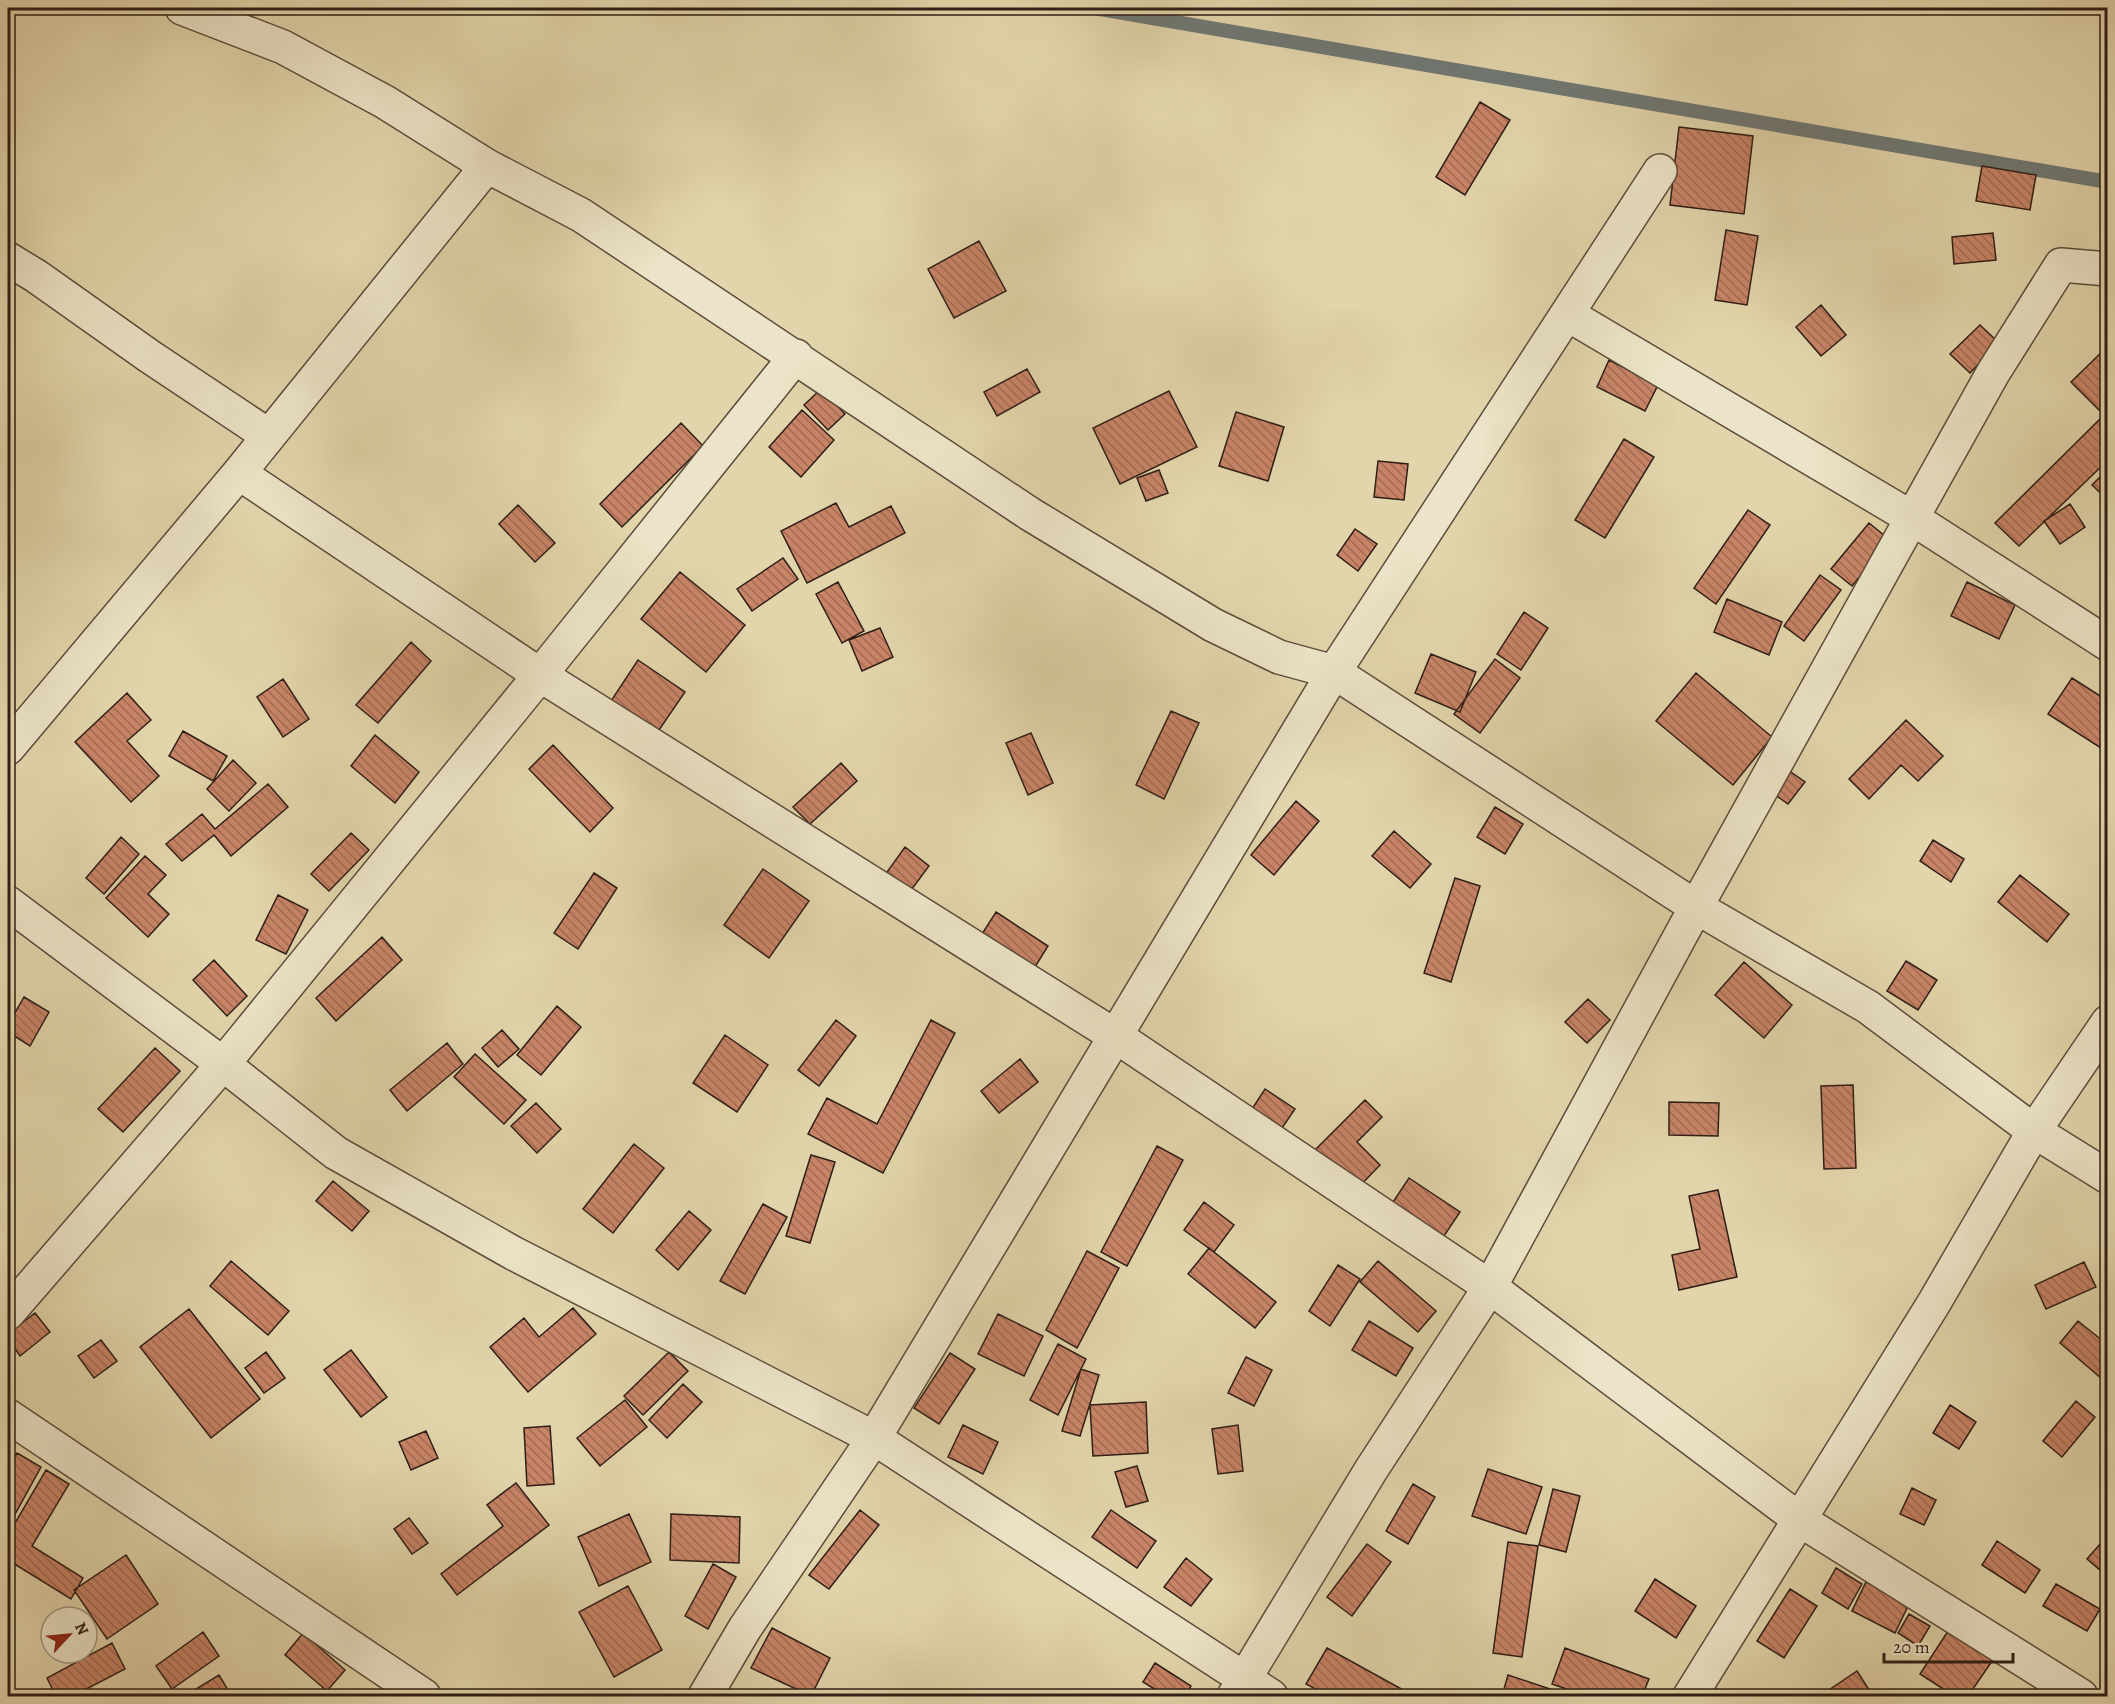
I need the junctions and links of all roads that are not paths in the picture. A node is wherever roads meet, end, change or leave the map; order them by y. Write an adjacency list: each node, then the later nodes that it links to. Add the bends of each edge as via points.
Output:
1 (182, 8): 2 (street, via 283,47 385,102)
2 (487, 166): 7 (street, via 581,215); 8 (street)
3 (1660, 171): 6 (street)
4 (8, 260): 8 (street)
5 (2108, 269): 10 (street, via 2061,265 1993,373)
6 (1567, 314): 10 (street); 12 (street)
7 (796, 356): 12 (street, via 1030,514 1213,625 1279,657); 13 (street)
8 (268, 436): 9 (street)
9 (239, 473): 13 (street); 14 (street)
10 (1911, 518): 11 (street); 16 (street)
11 (2108, 644)
12 (1334, 672): 16 (street); 18 (street)
13 (540, 675): 18 (street); 19 (street)
14 (8, 748)
15 (8, 903): 19 (street)
16 (1696, 906): 20 (street, via 1868,1008); 22 (street)
17 (2108, 1022): 20 (street)
18 (1117, 1037): 22 (street); 25 (street)
19 (223, 1064): 23 (street); 25 (street, via 336,1153 513,1253)
20 (2034, 1131): 21 (street); 26 (street)
21 (2108, 1177)
22 (1490, 1287): 26 (street); 27 (street, via 1371,1470)
23 (8, 1313)
24 (8, 1416): 28 (street)
25 (874, 1438): 27 (street); 29 (street, via 745,1628)
26 (1800, 1520): 31 (street); 32 (street)
27 (1239, 1688): 30 (street)
28 (424, 1696)
29 (705, 1696)
30 (1271, 1696)
31 (1690, 1696)
32 (2081, 1696)

